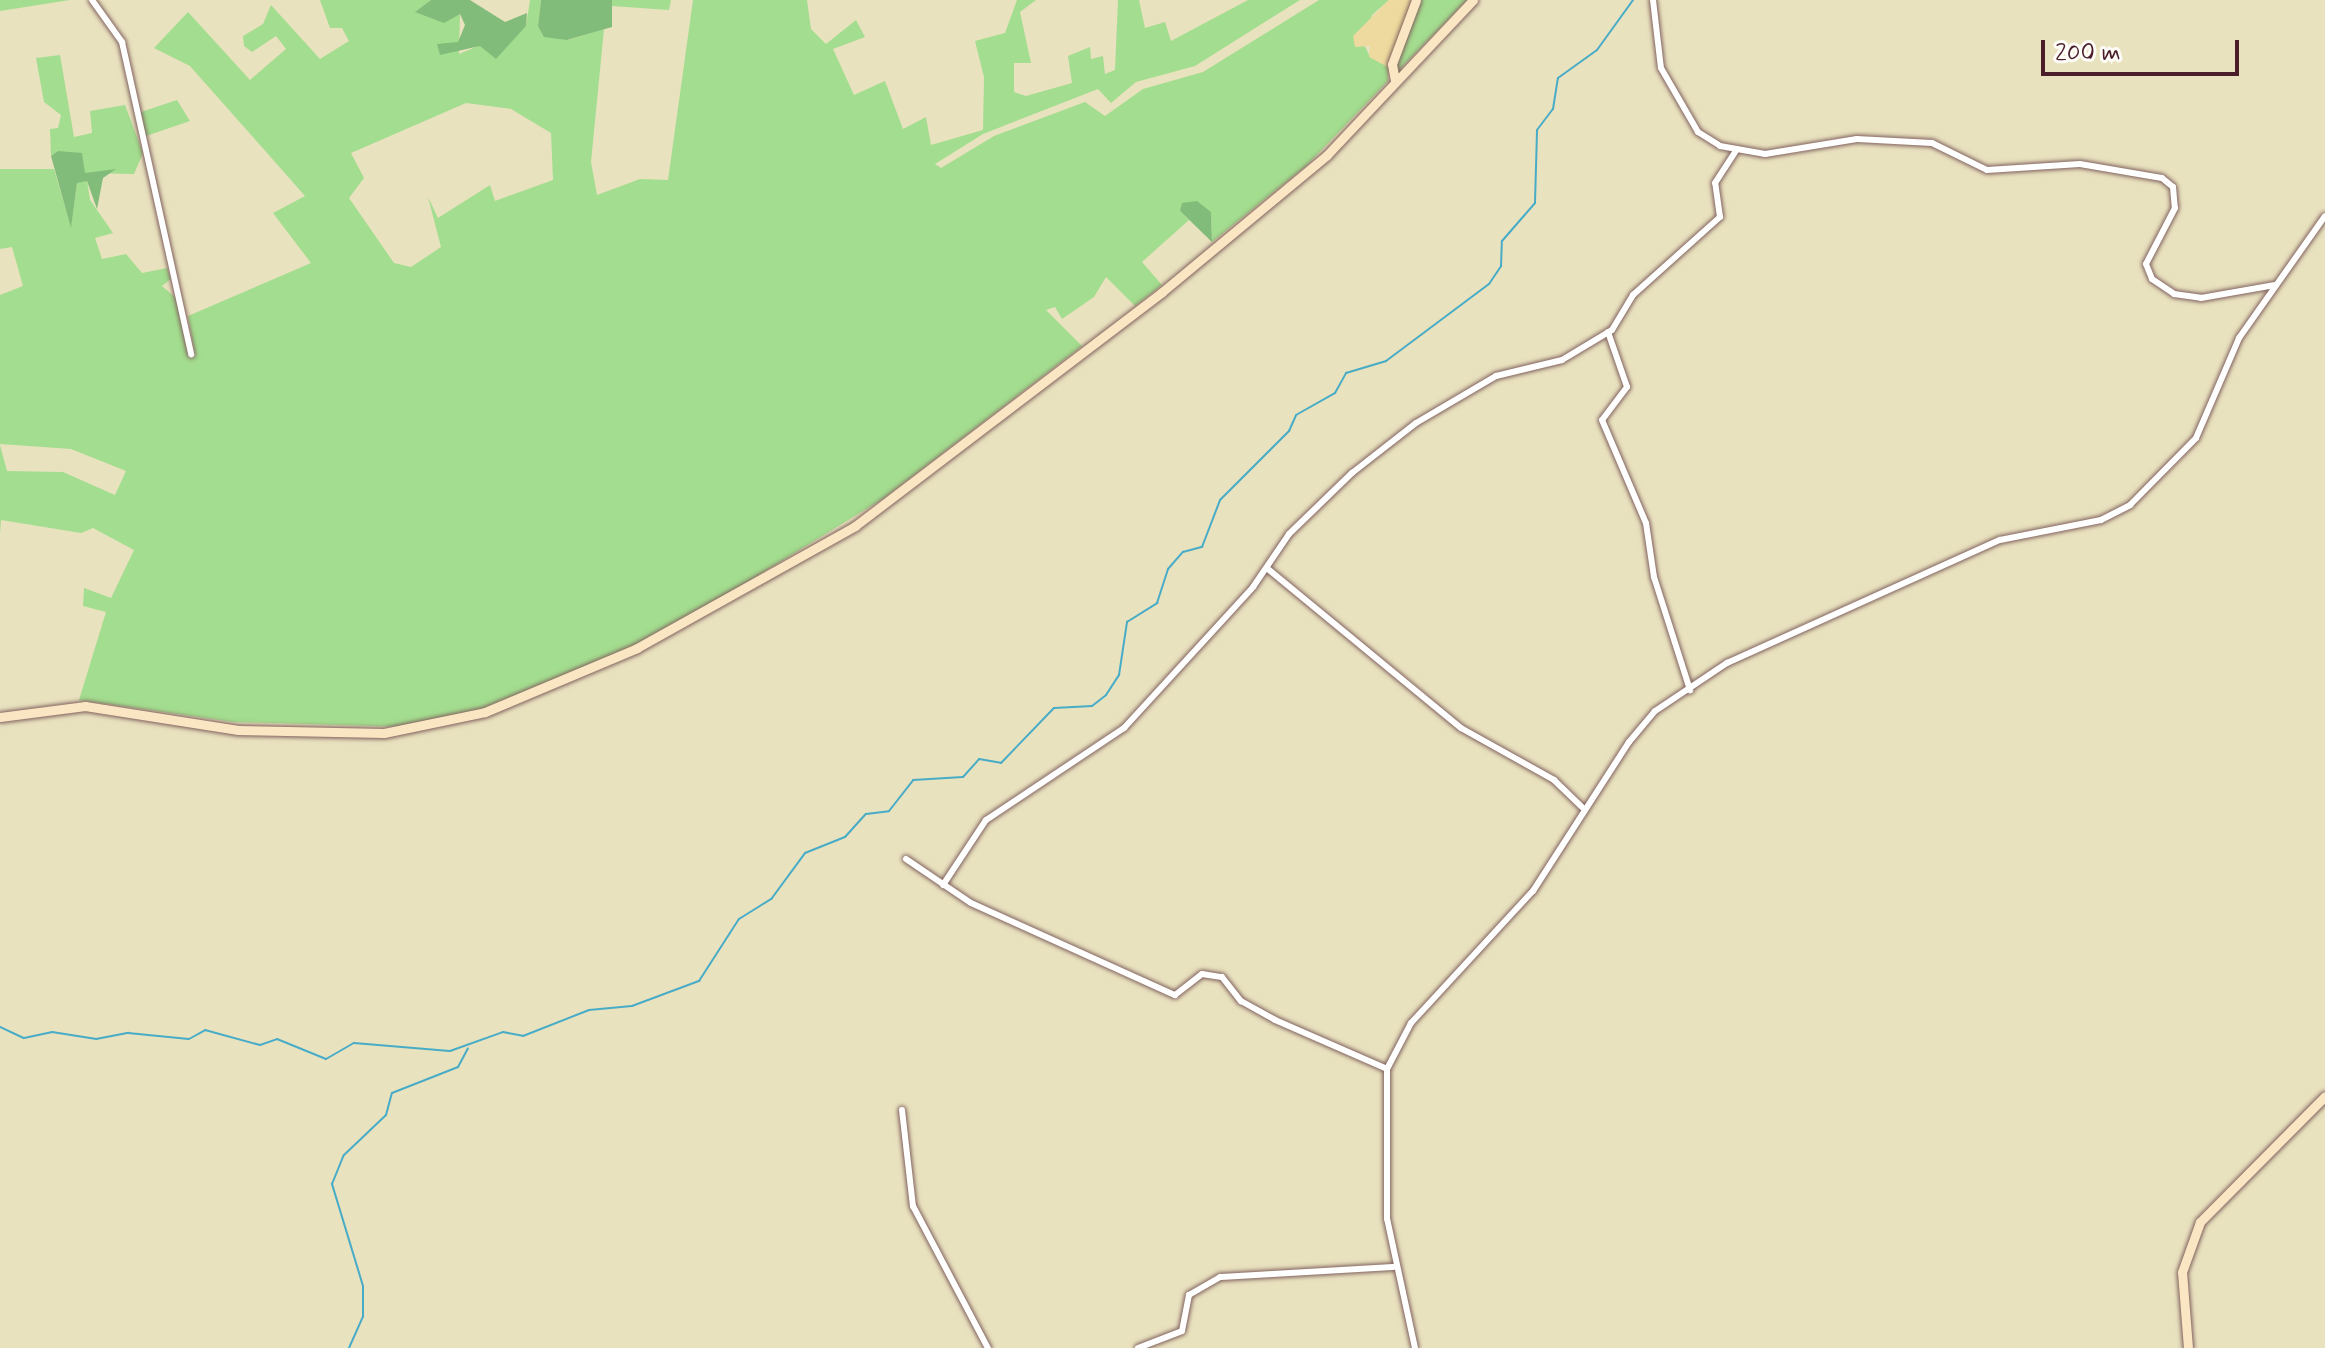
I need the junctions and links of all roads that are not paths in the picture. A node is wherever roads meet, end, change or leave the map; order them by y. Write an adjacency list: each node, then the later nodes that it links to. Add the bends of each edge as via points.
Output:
1 (92, 0): 10 (street, via 122,42)
2 (1416, 0): 5 (street, via 1392,64)
3 (1473, 0): 5 (street)
4 (1653, 0): 6 (street, via 1667,79 1698,132)
5 (1395, 81): 13 (street, via 1296,183 855,526 586,673 455,721 384,733 238,730 85,706)
6 (1736, 151): 8 (street, via 1874,139 1932,143 1987,170 2080,164 2162,178 2173,187 2175,208 2146,264 2158,285 2201,298); 9 (street, via 1715,183 1720,217 1633,295)
7 (2325, 216): 8 (street)
8 (2277, 285): 12 (street, via 2239,338 2196,438 2130,505 2101,520 2000,540 1727,663)
9 (1608, 332): 11 (street, via 1562,360 1496,376 1416,423 1289,534); 12 (street, via 1627,387 1602,420 1646,523 1654,577)
10 (191, 354)
11 (1268, 569): 14 (street, via 1461,728 1554,780); 16 (street, via 1124,728 986,820)
12 (1690, 690): 14 (street, via 1655,711)
13 (0, 717)
14 (1582, 807): 17 (street, via 1507,925 1411,1023)
15 (906, 859): 16 (street)
16 (943, 885): 17 (street, via 1175,995 1202,974 1222,977 1241,1001 1275,1020)
17 (1387, 1069): 20 (street, via 1383,1152)
18 (2325, 1096): 24 (street, via 2239,1175 2192,1237 2181,1282)
19 (902, 1110): 21 (street, via 913,1206)
20 (1394, 1267): 22 (street, via 1220,1277 1189,1295 1182,1331); 23 (street)
21 (988, 1348)
22 (1138, 1348)
23 (1415, 1348)
24 (2188, 1348)

